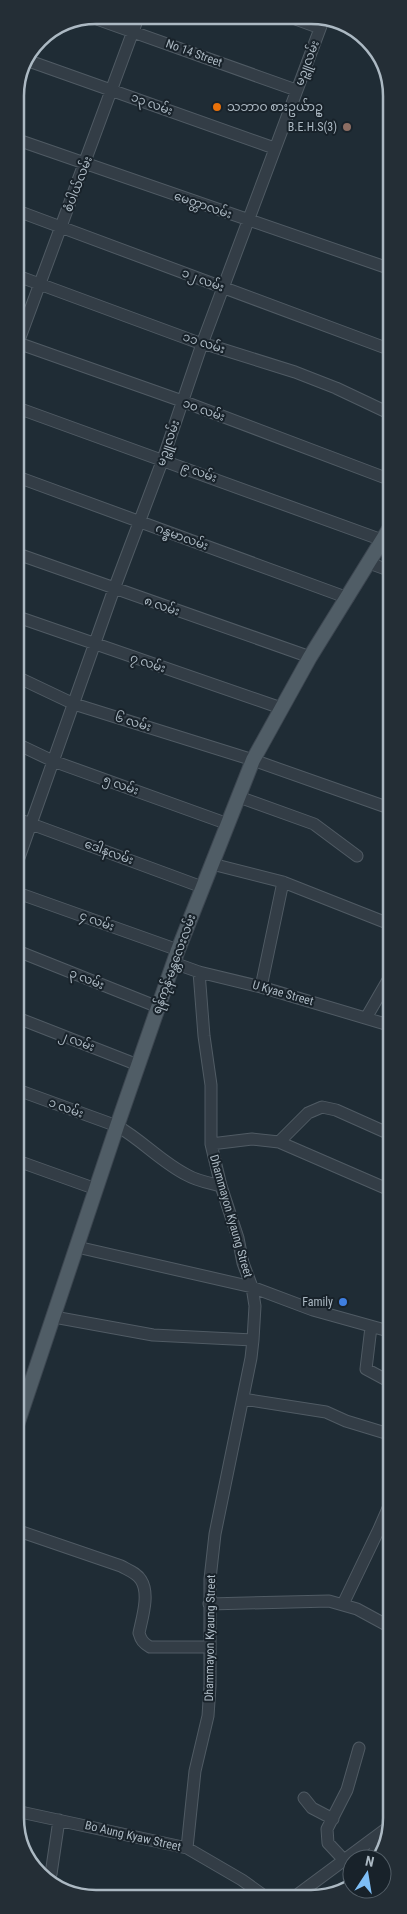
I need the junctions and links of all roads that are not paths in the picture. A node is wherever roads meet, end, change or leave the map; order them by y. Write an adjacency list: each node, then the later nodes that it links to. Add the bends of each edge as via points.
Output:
1 (111, 24): 4 (street, No 14 Street)
2 (136, 24): 4 (street, စံပါယ်လမ်း)
3 (321, 25): 6 (street, မဉ္ဇူလမ်း)
4 (133, 32): 6 (street, No 14 Street); 7 (street, စံပါယ်လမ်း)
5 (32, 62): 7 (street, ၁၃ လမ်း)
6 (296, 90): 9 (street, မဉ္ဇူလမ်း)
7 (113, 91): 9 (street, ၁၃ လမ်း); 10 (street, စံပါယ်လမ်း)
8 (24, 142): 10 (street, မေတ္တာလမ်း)
9 (274, 148): 12 (street, မဉ္ဇူလမ်း)
10 (86, 164): 12 (street, မေတ္တာလမ်း); 13 (street, စံပါယ်လမ်း)
11 (24, 213): 13 (street, ၁၂ လမ်း)
12 (247, 220): 14 (street, မေတ္တာလမ်း); 17 (street, မဉ္ဇူလမ်း)
13 (61, 226): 16 (street, စံပါယ်လမ်း); 17 (street, ၁၂ လမ်း)
14 (383, 266)
15 (24, 278): 16 (street, ၁၁ လမ်း)
16 (40, 284): 18 (street, စံပါယ်လမ်း); 19 (street, ၁၁ လမ်း)
17 (224, 288): 19 (street, မဉ္ဇူလမ်း); 20 (street, ၁၂ လမ်း)
18 (24, 325)
19 (202, 344): 22 (street, မဉ္ဇူလမ်း); 24 (street, ၁၁ လမ်း, via 295,372)
20 (383, 347)
21 (24, 349): 22 (street, ၁၀ လမ်း)
22 (182, 401): 25 (street, မဉ္ဇူလမ်း); 26 (street, ၁၀ လမ်း)
23 (24, 410): 25 (street, ၉ လမ်း)
24 (383, 410)
25 (163, 459): 28 (street, မဉ္ဇူလမ်း); 29 (street, ၉ လမ်း)
26 (383, 477)
27 (24, 479): 28 (street, ဂန္ဓမာလမ်း)
28 (139, 521): 33 (street, မဉ္ဇူလမ်း); 34 (street, ဂန္ဓမာလမ်း)
29 (382, 540): 31 (main road, ရန်ကုန်-မန္တလေးလမ်း)
30 (24, 556): 33 (street, ၈ လမ်း)
31 (369, 563): 32 (street); 34 (main road, ရန်ကုန်-မန္တလေးလမ်း)
32 (383, 568)
33 (114, 589): 36 (street, မဉ္ဇူလမ်း); 37 (street, ၈ လမ်း)
34 (348, 598): 37 (main road, ရန်ကုန်-မန္တလေးလမ်း)
35 (24, 619): 36 (street, ၇ လမ်း)
36 (95, 645): 39 (street, မဉ္ဇူလမ်း); 40 (street, ၇ လမ်း)
37 (310, 657): 40 (main road, ရန်ကုန်-မန္တလေးလမ်း)
38 (24, 680): 39 (street, ၆ လမ်း)
39 (74, 704): 42 (street, ၆ လမ်း); 43 (street, မဉ္ဇူလမ်း)
40 (281, 708): 42 (main road, ရန်ကုန်-မန္တလေးလမ်း)
41 (24, 747): 43 (street, ၅ လမ်း)
42 (254, 760): 44 (main road, ရန်ကုန်-မန္တလေးလမ်း); 45 (street, ၆ လမ်း)
43 (53, 761): 47 (street, မဉ္ဇူလမ်း); 48 (street, ၅ လမ်း)
44 (239, 797): 48 (main road, ရန်ကုန်-မန္တလေးလမ်း); 50 (street, via 314,824)
45 (383, 806)
46 (24, 821): 47 (street, ဒေါနလမ်း)
47 (32, 824): 49 (street, မဉ္ဇူလမ်း); 53 (street, ဒေါနလမ်း)
48 (228, 824): 51 (main road, ရန်ကုန်-မန္တလေးလမ်း)
49 (24, 845)
50 (357, 856)
51 (212, 864): 52 (street); 53 (main road, ရန်ကုန်-မန္တလေးလမ်း)
52 (283, 882): 55 (street); 59 (street)
53 (202, 887): 57 (main road, ရန်ကုန်-မန္တလေးလမ်း)
54 (24, 896): 57 (street, ၄ လမ်း)
55 (383, 921)
56 (24, 954): 61 (street, ၃ လမ်း)
57 (176, 957): 58 (street, U Kyae Street); 61 (main road, ရန်ကုန်-မန္တလေးလမ်း)
58 (199, 972): 59 (street, U Kyae Street); 70 (street, Dhammayon Kyaung Street, via 211,1085)
59 (261, 986): 62 (street, U Kyae Street)
60 (383, 989): 62 (street)
61 (158, 1007): 65 (main road, ရန်ကုန်-မန္တလေးလမ်း)
62 (366, 1018): 64 (street, U Kyae Street)
63 (24, 1021): 65 (street, ၂ လမ်း)
64 (383, 1023)
65 (138, 1065): 67 (main road, ရန်ကုန်-မန္တလေးလမ်း)
66 (24, 1092): 67 (street, ၁ လမ်း)
67 (116, 1126): 72 (street, ၁ လမ်း, via 189,1176); 74 (main road, ရန်ကုန်-မန္တလေးလမ်း)
68 (383, 1131): 69 (street, via 322,1107 308,1113)
69 (279, 1142): 70 (street, via 252,1140); 73 (street)
70 (211, 1144): 72 (street, Dhammayon Kyaung Street)
71 (24, 1163): 74 (street)
72 (221, 1186): 76 (street, Dhammayon Kyaung Street)
73 (383, 1187)
74 (96, 1189): 75 (main road, ရန်ကုန်-မန္တလေးလမ်း)
75 (78, 1247): 76 (street); 77 (main road, ရန်ကုန်-မန္တလေးလမ်း)
76 (252, 1287): 78 (street, via 313,1310); 80 (street, Dhammayon Kyaung Street, via 255,1306)
77 (54, 1317): 80 (street, via 153,1335); 83 (main road, ရန်ကုန်-မန္တလေးလမ်း)
78 (372, 1326): 79 (street); 81 (street, via 366,1369)
79 (383, 1329)
80 (253, 1340): 82 (street, Dhammayon Kyaung Street)
81 (383, 1378)
82 (243, 1398): 84 (street, via 326,1412); 87 (street, Dhammayon Kyaung Street, via 215,1534)
83 (24, 1405)
84 (383, 1432)
85 (383, 1522): 88 (street)
86 (24, 1533): 90 (street, via 134,1573 144,1586 139,1633 144,1644)
87 (209, 1604): 88 (street, via 312,1601); 90 (street, Dhammayon Kyaung Street)
88 (343, 1604): 89 (street)
89 (383, 1623)
90 (209, 1647): 97 (street, Dhammayon Kyaung Street, via 208,1716 196,1771)
91 (359, 1748): 94 (street, via 347,1790)
92 (304, 1798): 94 (street, via 312,1808)
93 (24, 1813): 95 (street, Bo Aung Kyaw Street)
94 (332, 1819): 99 (street, via 326,1838)
95 (59, 1820): 97 (street, Bo Aung Kyaw Street); 101 (street)
96 (382, 1832): 98 (street)
97 (187, 1848): 102 (street, Bo Aung Kyaw Street)
98 (358, 1849)
99 (342, 1858)
100 (342, 1860): 103 (street)
101 (50, 1874)
102 (256, 1890)
103 (303, 1890)

